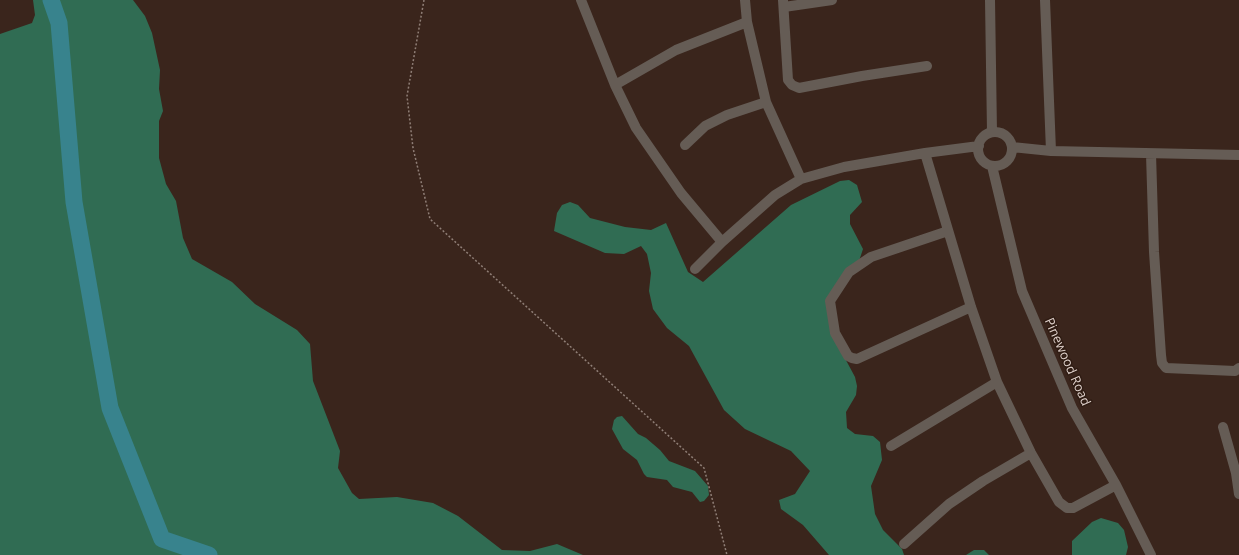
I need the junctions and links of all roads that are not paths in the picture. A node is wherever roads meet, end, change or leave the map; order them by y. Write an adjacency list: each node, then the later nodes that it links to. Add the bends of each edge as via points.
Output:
1 (581, 0): 9 (street)
2 (745, 0): 7 (street)
3 (832, 0): 6 (street)
4 (990, 0): 11 (street)
5 (1045, 0): 15 (street)
6 (783, 4): 8 (street, via 788,80 792,85 799,88)
7 (747, 22): 9 (street, via 676,50); 10 (street)
8 (926, 66)
9 (615, 85): 22 (street, via 636,128 681,193)
10 (766, 102): 12 (street, via 727,115 705,126); 20 (street)
11 (992, 132): 13 (street, via 983,137); 14 (street, via 1003,134 1011,142)
12 (685, 145)
13 (979, 146): 16 (street); 19 (street, via 983,161)
14 (1012, 147): 15 (street); 19 (street, via 1007,162)
15 (1051, 151): 17 (street)
16 (925, 152): 20 (street, via 844,166); 21 (street)
17 (1151, 154): 18 (street); 25 (street, via 1154,252 1162,363 1166,368 1235,371)
18 (1239, 156)
19 (992, 166): 30 (street, Pinewood Road, via 1022,291 1072,408)
20 (801, 179): 22 (street, via 775,195)
21 (948, 230): 24 (street); 24 (street, via 870,257 849,272 830,301 835,333 848,356 857,359)
22 (722, 242): 23 (street)
23 (695, 270)
24 (971, 306): 26 (street)
25 (1239, 368)
26 (997, 382): 28 (street); 29 (street)
27 (1223, 427): 31 (street)
28 (891, 446)
29 (1031, 453): 30 (street, via 1059,502 1067,508 1073,508); 32 (street, via 949,504)
30 (1116, 485): 33 (street, Pinewood Road)
31 (1239, 494)
32 (904, 544)
33 (1152, 555)

